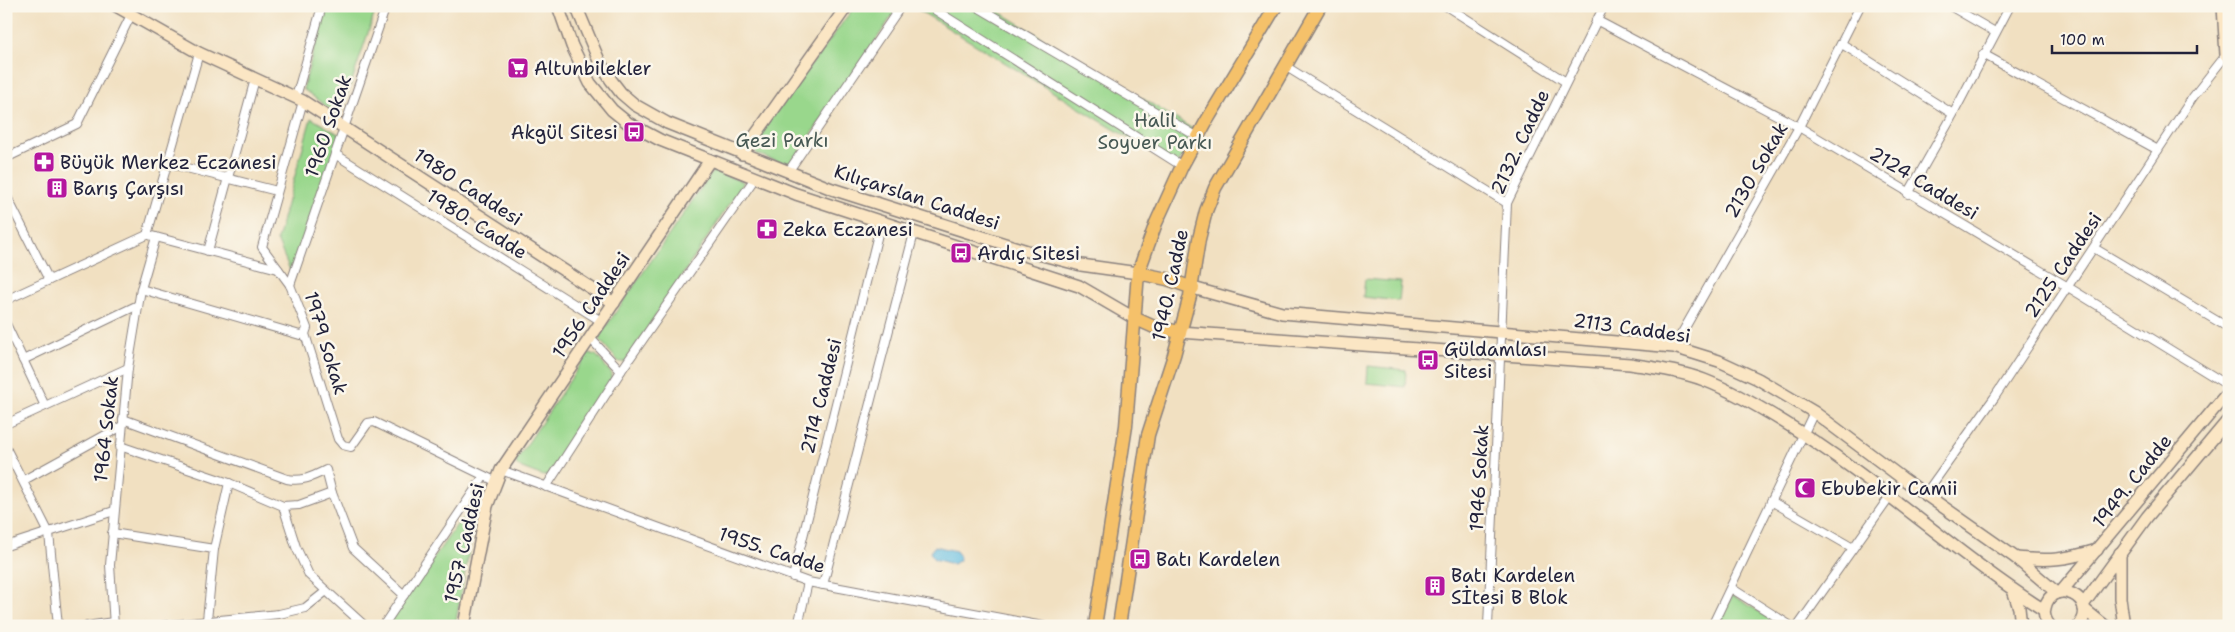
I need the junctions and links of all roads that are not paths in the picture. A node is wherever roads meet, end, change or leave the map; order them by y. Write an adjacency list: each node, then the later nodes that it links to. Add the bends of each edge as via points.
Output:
1 (322, 6): 27 (street, 1979 Sokak)
2 (386, 6): 30 (street, 1960 Sokak)
3 (558, 6): 36 (street, Kılıçarslan Caddesi, via 583,70 601,99 628,123)
4 (576, 6): 34 (street, Kılıçarslan Caddesi, via 600,64 621,93 667,123)
5 (847, 6): 34 (street)
6 (901, 6): 39 (street)
7 (929, 6): 38 (street)
8 (976, 6): 31 (street)
9 (1276, 6): 31 (main road, 1940. Cadde)
10 (1320, 6): 24 (main road, 1940. Cadde)
11 (1446, 6): 26 (street)
12 (1604, 6): 18 (street, 2132. Cadde)
13 (1860, 6): 20 (street, 2130 Sokak)
14 (1950, 6): 19 (street)
15 (2010, 6): 19 (street)
16 (2223, 6): 23 (street)
17 (123, 9): 21 (street, 1980 Caddesi); 35 (street, via 77,124)
18 (1596, 20): 26 (street, 2132. Cadde); 29 (street, 2124 Caddesi)
19 (1995, 32): 22 (street)
20 (1842, 44): 28 (street); 29 (street, 2130 Sokak)
21 (199, 53): 25 (street, 1980 Caddesi); 37 (street)
22 (1984, 54): 28 (street); 32 (street)
23 (2227, 56): 32 (street, 2125 Caddesi, via 2193,97)
24 (1284, 66): 45 (street); 57 (main road, 1940. Cadde, via 1215,188 1199,239)
25 (255, 79): 27 (street, 1980 Caddesi); 41 (street)
26 (1566, 82): 45 (street, 2132. Cadde)
27 (300, 99): 30 (street, 1980 Caddesi); 42 (street, 1979 Sokak)
28 (1953, 114): 43 (street)
29 (1799, 127): 43 (street, 2124 Caddesi); 70 (street, 2130 Sokak)
30 (344, 128): 33 (street, 1960 Sokak); 60 (street, 1980 Caddesi)
31 (1198, 137): 38 (main road, 1940. Cadde)
32 (2158, 150): 50 (street, 2125 Caddesi)
33 (335, 154): 55 (street, 1960 Sokak); 63 (street, 1980. Cadde)
34 (742, 154): 39 (street, Kılıçarslan Caddesi)
35 (6, 158)
36 (710, 160): 40 (street, Kılıçarslan Caddesi); 60 (street, 1956 Caddesi)
37 (167, 163): 41 (street); 48 (street)
38 (1182, 166): 53 (main road, 1940. Cadde)
39 (788, 172): 53 (street, Kılıçarslan Caddesi, via 1027,251 1081,265)
40 (755, 178): 46 (street, Kılıçarslan Caddesi); 74 (street)
41 (228, 179): 42 (street); 51 (street)
42 (277, 191): 52 (street, 1979 Sokak, via 262,246)
43 (1908, 194): 56 (street, 2124 Caddesi)
44 (6, 195): 54 (street)
45 (1508, 203): 66 (street, 2132. Cadde)
46 (881, 222): 47 (street, Kılıçarslan Caddesi); 105 (street, 2114 Caddesi)
47 (914, 233): 62 (street, Kılıçarslan Caddesi, via 1078,286); 107 (street)
48 (146, 235): 49 (street); 54 (street)
49 (156, 237): 51 (street); 58 (street, 1964 Sokak)
50 (2094, 248): 56 (street, 2125 Caddesi); 65 (street)
51 (208, 251): 52 (street)
52 (278, 269): 55 (street, 1979 Sokak)
53 (1138, 273): 57 (main road); 62 (main road, 1940. Cadde)
54 (49, 280): 59 (street)
55 (290, 285): 68 (street, 1979 Sokak, via 307,328)
56 (2068, 287): 75 (street, 2124 Caddesi); 92 (street, 2125 Caddesi)
57 (1192, 288): 66 (street, 2113 Caddesi, via 1282,313); 67 (main road, 1940. Cadde)
58 (142, 289): 61 (street, 1964 Sokak); 68 (street)
59 (6, 300)
60 (614, 303): 63 (street, 1956 Caddesi)
61 (138, 305): 72 (street); 73 (street, 1964 Sokak)
62 (1134, 318): 67 (main road, via 1154,327); 127 (main road, 1940. Cadde, via 1126,426)
63 (601, 321): 69 (street, 1956 Caddesi)
64 (6, 324): 72 (street)
65 (2229, 328)
66 (1502, 331): 70 (street, 2113 Caddesi); 71 (street, 1946 Sokak)
67 (1180, 332): 71 (street, 2113 Caddesi); 128 (main road, 1940. Cadde, via 1148,436)
68 (305, 334): 86 (street, 1979 Sokak, via 340,442 347,447 354,445 371,422)
69 (590, 338): 74 (street); 85 (street, 1956 Caddesi)
70 (1674, 347): 78 (street, 2113 Caddesi, via 1727,364)
71 (1501, 354): 82 (street, 2113 Caddesi, via 1630,364 1675,372 1741,396); 129 (street, 1946 Sokak)
72 (23, 360): 77 (street)
73 (128, 368): 77 (street); 80 (street, 1964 Sokak)
74 (622, 371): 90 (street)
75 (2229, 386)
76 (2229, 391): 102 (street, 1949. Cadde)
77 (44, 406): 81 (street)
78 (1814, 412): 82 (street); 92 (street, 2113 Caddesi)
79 (2229, 419): 103 (street, 1949. Cadde)
80 (122, 423): 83 (street, 1964 Sokak); 87 (street); 91 (street, via 298,481 326,470)
81 (6, 424)
82 (1803, 434): 93 (street, 2113 Caddesi); 94 (street)
83 (120, 446): 89 (street); 96 (street, 1964 Sokak)
84 (6, 448): 87 (street)
85 (501, 470): 88 (street, 1957 Caddesi); 90 (street, 1955. Cadde)
86 (484, 476): 88 (street); 112 (street)
87 (24, 480): 97 (street)
88 (495, 481): 124 (street, 1957 Caddesi, via 487,506)
89 (228, 483): 95 (street); 101 (street)
90 (546, 487): 105 (street, 1955. Cadde)
91 (332, 493): 95 (street, via 298,505); 112 (street, via 353,548)
92 (1926, 493): 104 (street, 2113 Caddesi)
93 (1890, 496): 100 (street); 109 (street, 2113 Caddesi)
94 (1771, 501): 100 (street); 108 (street)
95 (283, 506): 110 (street, via 309,575)
96 (114, 511): 97 (street); 98 (street, 1964 Sokak)
97 (49, 533): 99 (street); 119 (street)
98 (112, 533): 101 (street); 117 (street, 1964 Sokak, via 110,565)
99 (6, 546)
100 (1853, 548): 132 (street)
101 (214, 549): 116 (street)
102 (2099, 549): 104 (street, via 2066,559); 111 (street, 1949. Cadde)
103 (2120, 552): 113 (street, 1949. Cadde); 138 (street)
104 (2016, 558): 111 (street, 2113 Caddesi)
105 (793, 577): 106 (street, 1955. Cadde)
106 (808, 582): 107 (street, 1955. Cadde); 125 (street)
107 (823, 585): 126 (street, 1955. Cadde)
108 (1731, 588): 130 (street); 131 (street)
109 (2013, 590): 114 (street, 2113 Caddesi); 133 (street)
110 (326, 592): 116 (street, via 305,608 279,614); 122 (street)
111 (2059, 592): 113 (street, 2113 Caddesi, via 2073,593); 114 (street, 1949. Cadde, via 2047,602)
112 (404, 594): 123 (street)
113 (2084, 607): 136 (street, 1949. Cadde); 137 (street, 2113 Caddesi)
114 (2044, 613): 134 (street, 1949. Cadde); 135 (street)
115 (6, 620): 118 (street)
116 (207, 620): 121 (street)
117 (114, 624): 120 (street)
118 (7, 626)
119 (58, 626)
120 (87, 626)
121 (160, 626)
122 (365, 626)
123 (383, 626)
124 (464, 626)
125 (798, 626)
126 (1043, 626)
127 (1095, 626)
128 (1120, 626)
129 (1488, 626)
130 (1712, 626)
131 (1791, 626)
132 (1798, 626)
133 (2021, 626)
134 (2037, 626)
135 (2050, 626)
136 (2079, 626)
137 (2105, 626)
138 (2124, 626)

